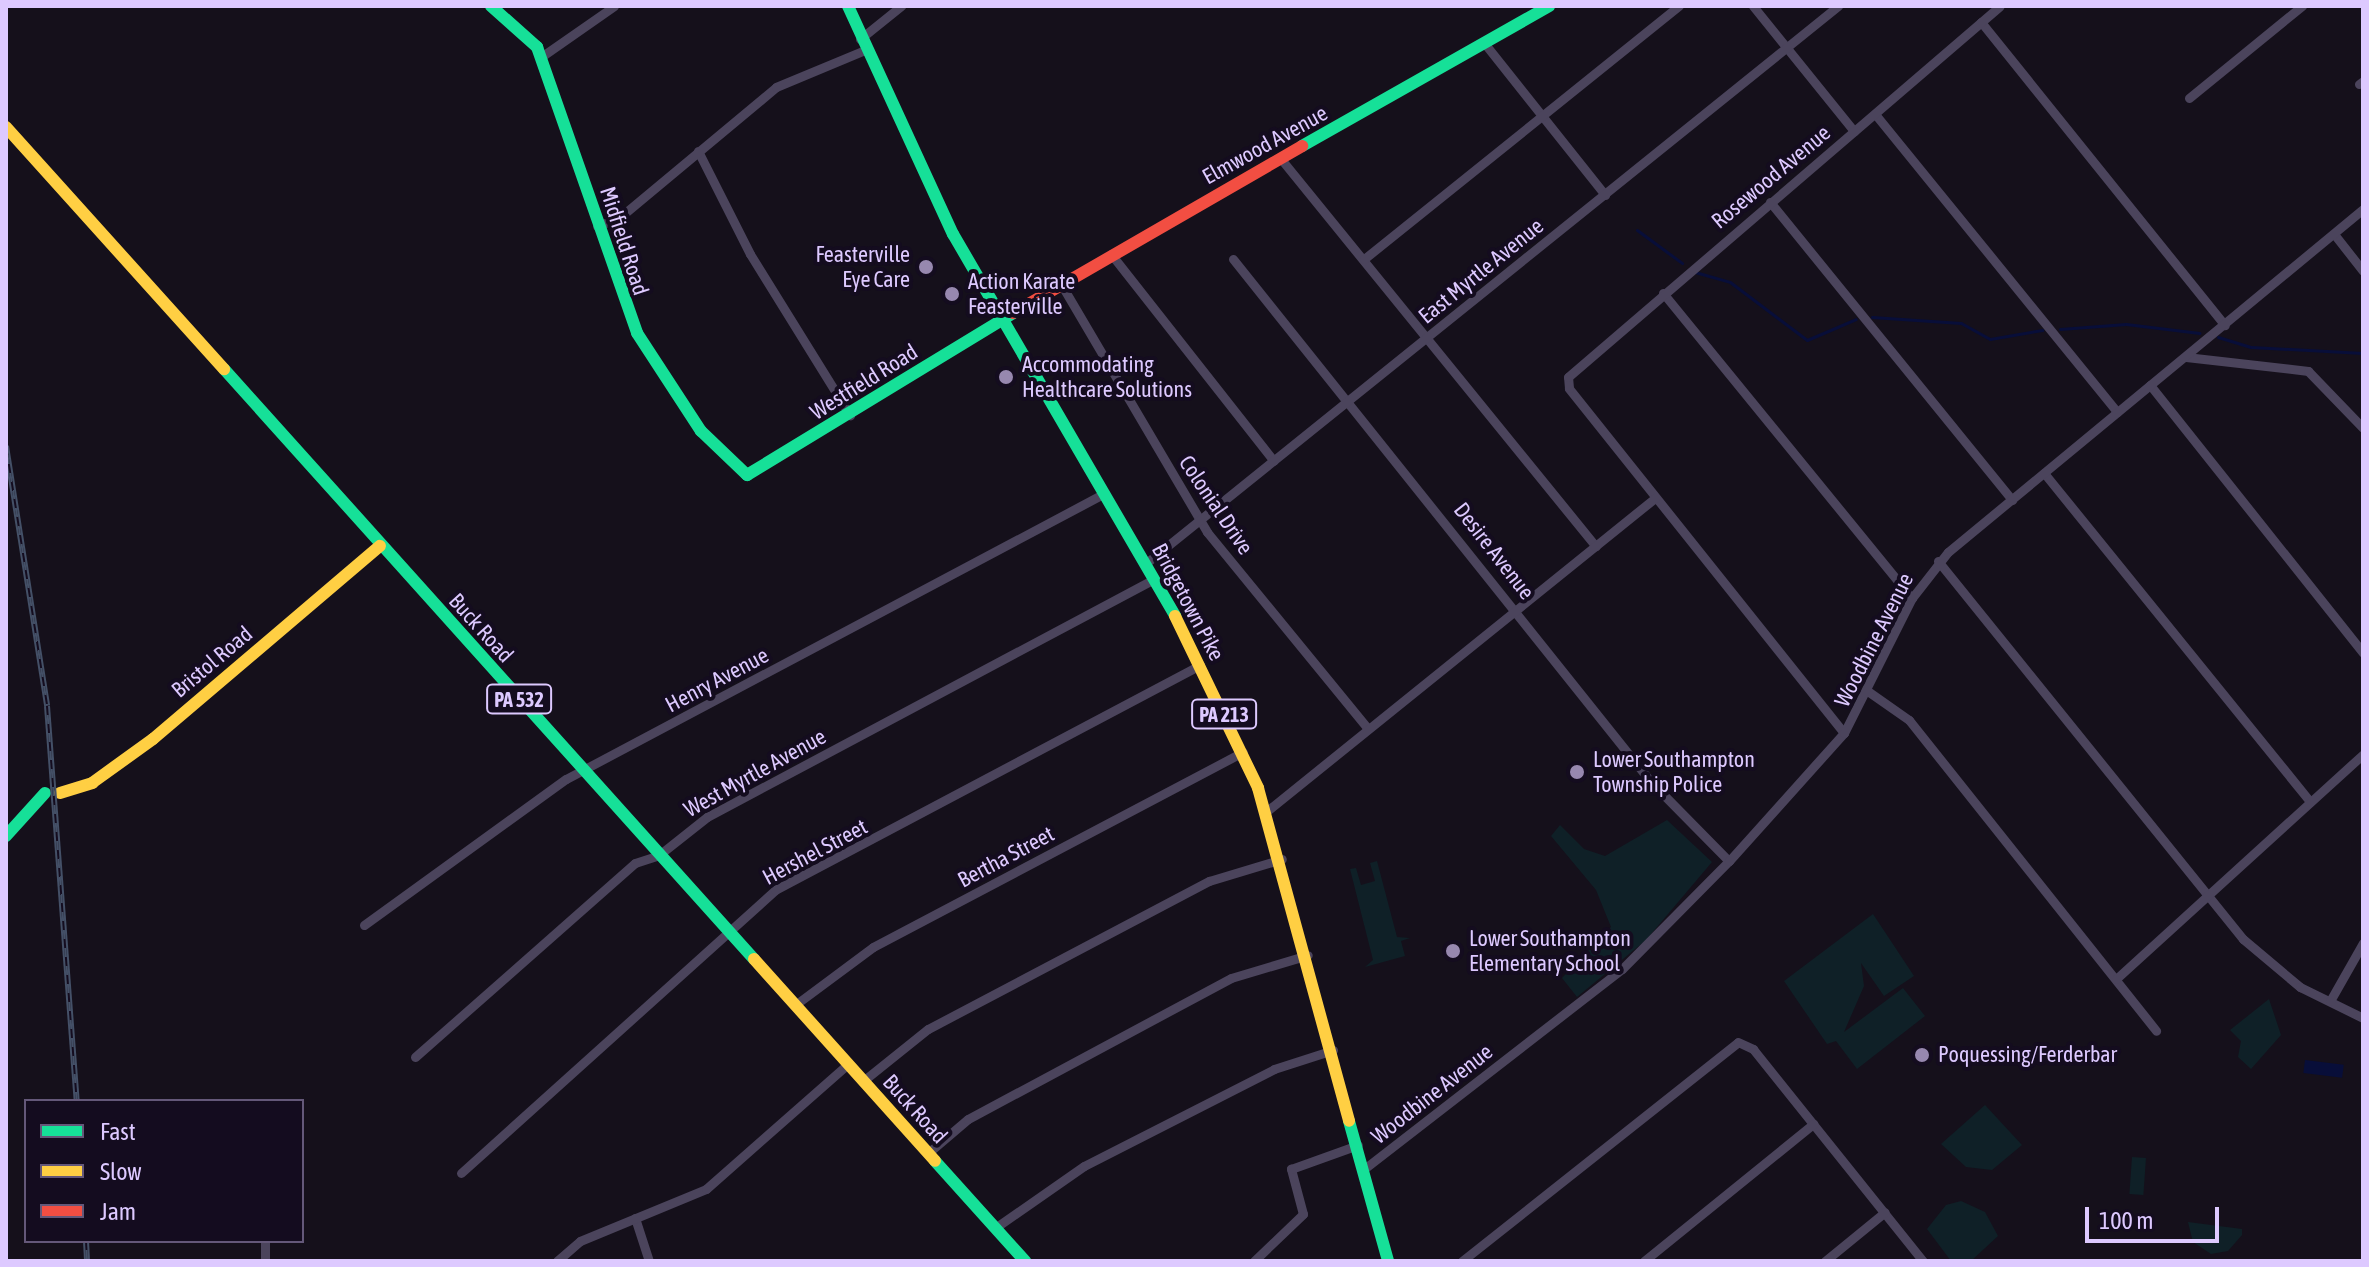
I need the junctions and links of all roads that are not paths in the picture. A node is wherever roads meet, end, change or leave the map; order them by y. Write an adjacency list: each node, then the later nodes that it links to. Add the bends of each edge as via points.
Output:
1 (491, 6): 15 (main road, Midfield Road, via 523,27)
2 (614, 6): 15 (street)
3 (848, 6): 13 (main road, Bridgetown Pike / PA 213)
4 (901, 6): 13 (street)
5 (1549, 6): 12 (main road, Elmwood Avenue)
6 (1679, 6): 18 (street)
7 (1753, 6): 14 (street)
8 (1838, 6): 14 (street, East Myrtle Avenue)
9 (2000, 6): 11 (street, Rosewood Avenue)
10 (2302, 6): 16 (street)
11 (1981, 22): 17 (street, Rosewood Avenue); 35 (street)
12 (1485, 44): 18 (street); 22 (main road, Elmwood Avenue)
13 (863, 45): 21 (street, via 783,83); 34 (main road, Bridgetown Pike / PA 213, via 908,148)
14 (1787, 47): 20 (street); 23 (street, East Myrtle Avenue)
15 (541, 57): 26 (main road, Midfield Road)
16 (2189, 98)
17 (1875, 114): 20 (street, Rosewood Avenue); 40 (street)
18 (1540, 115): 23 (street); 30 (street)
19 (6, 127): 50 (main road, Buck Road / PA 532)
20 (1854, 131): 24 (street, Rosewood Avenue)
21 (698, 151): 26 (street, via 619,218); 41 (street, via 750,254)
22 (1281, 159): 28 (main road, Elmwood Avenue); 30 (street)
23 (1605, 195): 36 (street, East Myrtle Avenue)
24 (1770, 202): 33 (street, Rosewood Avenue); 48 (street)
25 (2363, 209): 27 (street, Woodbine Avenue)
26 (597, 226): 45 (main road, Midfield Road, via 620,299 654,362 701,431)
27 (2334, 234): 31 (street); 35 (street, Woodbine Avenue)
28 (1111, 254): 32 (main road, Elmwood Avenue); 43 (street)
29 (1233, 259): 39 (street, Desire Avenue)
30 (1364, 259): 36 (street)
31 (2363, 271)
32 (1061, 284): 34 (main road, Elmwood Avenue); 49 (street, Colonial Drive)
33 (1663, 293): 47 (street, Rosewood Avenue, via 1568,377); 55 (street)
34 (1002, 319): 41 (main road, Westfield Road); 46 (main road, Bridgetown Pike / PA 213)
35 (2225, 325): 37 (street, Woodbine Avenue)
36 (1426, 338): 39 (street, East Myrtle Avenue); 51 (street)
37 (2186, 357): 38 (street, Woodbine Avenue); 42 (street, via 2308,371)
38 (2150, 385): 40 (street, Woodbine Avenue); 57 (street)
39 (1349, 400): 43 (street, East Myrtle Avenue); 56 (street, Desire Avenue)
40 (2117, 412): 44 (street, Woodbine Avenue)
41 (850, 415): 45 (main road, Westfield Road)
42 (2363, 428)
43 (1274, 461): 49 (street, East Myrtle Avenue)
44 (2044, 473): 48 (street, Woodbine Avenue); 67 (street)
45 (747, 475)
46 (1105, 493): 53 (main road, Bridgetown Pike / PA 213); 64 (street, Henry Avenue)
47 (1655, 498): 51 (street); 61 (street)
48 (2012, 500): 52 (street, Woodbine Avenue)
49 (1201, 520): 53 (street, East Myrtle Avenue); 60 (street, Colonial Drive)
50 (380, 546): 64 (main road, Buck Road / PA 532); 66 (main road, Bristol Road, via 153,739 92,783)
51 (1596, 546): 56 (street)
52 (1938, 561): 55 (street, Woodbine Avenue); 73 (street)
53 (1145, 564): 54 (main road, Bridgetown Pike / PA 213)
54 (1154, 579): 58 (main road, Bridgetown Pike / PA 213); 70 (street, West Myrtle Avenue, via 707,817)
55 (1912, 598): 59 (street, Woodbine Avenue)
56 (1517, 609): 60 (street); 72 (street, Desire Avenue, via 1651,782)
57 (2363, 653)
58 (1200, 665): 62 (main road, Bridgetown Pike / PA 213); 75 (street, Hershel Street, via 785,884)
59 (1869, 692): 61 (street, Woodbine Avenue); 78 (street, via 1909,720)
60 (1368, 729): 68 (street)
61 (1844, 733): 72 (street, Woodbine Avenue)
62 (1243, 752): 68 (main road, Bridgetown Pike / PA 213); 80 (street, Bertha Street, via 873,947)
63 (2363, 754): 67 (street)
64 (582, 771): 70 (main road, Buck Road / PA 532); 74 (street, Henry Avenue)
65 (45, 793): 69 (main road)
66 (60, 793)
67 (2310, 802): 73 (street)
68 (1267, 811): 71 (main road, Bridgetown Pike / PA 213)
69 (6, 836)
70 (659, 855): 75 (main road, Buck Road / PA 532); 84 (street, West Myrtle Avenue, via 635,863 525,954)
71 (1282, 859): 77 (main road, Bridgetown Pike / PA 213); 86 (street, via 1209,881 1096,940 917,1036)
72 (1729, 861): 90 (street, Woodbine Avenue, via 1622,969)
73 (2207, 896): 78 (street); 79 (street, via 2276,971)
74 (364, 925)
75 (728, 931): 80 (main road, Buck Road / PA 532); 91 (street, Hershel Street)
76 (2363, 943): 79 (street)
77 (1308, 955): 83 (main road, Bridgetown Pike / PA 213); 89 (street, via 1231,978 968,1119)
78 (2116, 979): 82 (street)
79 (2330, 1001): 81 (street)
80 (795, 1005): 85 (main road, Buck Road / PA 532)
81 (2363, 1018)
82 (2156, 1031)
83 (1333, 1050): 88 (main road, Bridgetown Pike / PA 213); 94 (street, via 1265,1073 1084,1166)
84 (415, 1057)
85 (848, 1064): 86 (main road, Buck Road / PA 532); 93 (street, via 706,1189)
86 (863, 1081): 89 (main road, Buck Road / PA 532)
87 (1813, 1124): 92 (street); 100 (street, via 1753,1049 1738,1042); 101 (street)
88 (1358, 1145): 90 (main road, Bridgetown Pike / PA 213); 98 (street, via 1291,1169 1303,1214)
89 (928, 1153): 94 (main road, Buck Road / PA 532)
90 (1364, 1169): 99 (main road, Bridgetown Pike / PA 213)
91 (461, 1173)
92 (1885, 1212): 102 (street); 103 (street)
93 (635, 1218): 95 (street, via 580,1241); 96 (street)
94 (995, 1228): 97 (main road, Buck Road / PA 532)
95 (557, 1261)
96 (649, 1261)
97 (1025, 1261)
98 (1254, 1261)
99 (1388, 1261)
100 (1462, 1261)
101 (1644, 1261)
102 (1825, 1261)
103 (1923, 1261)

